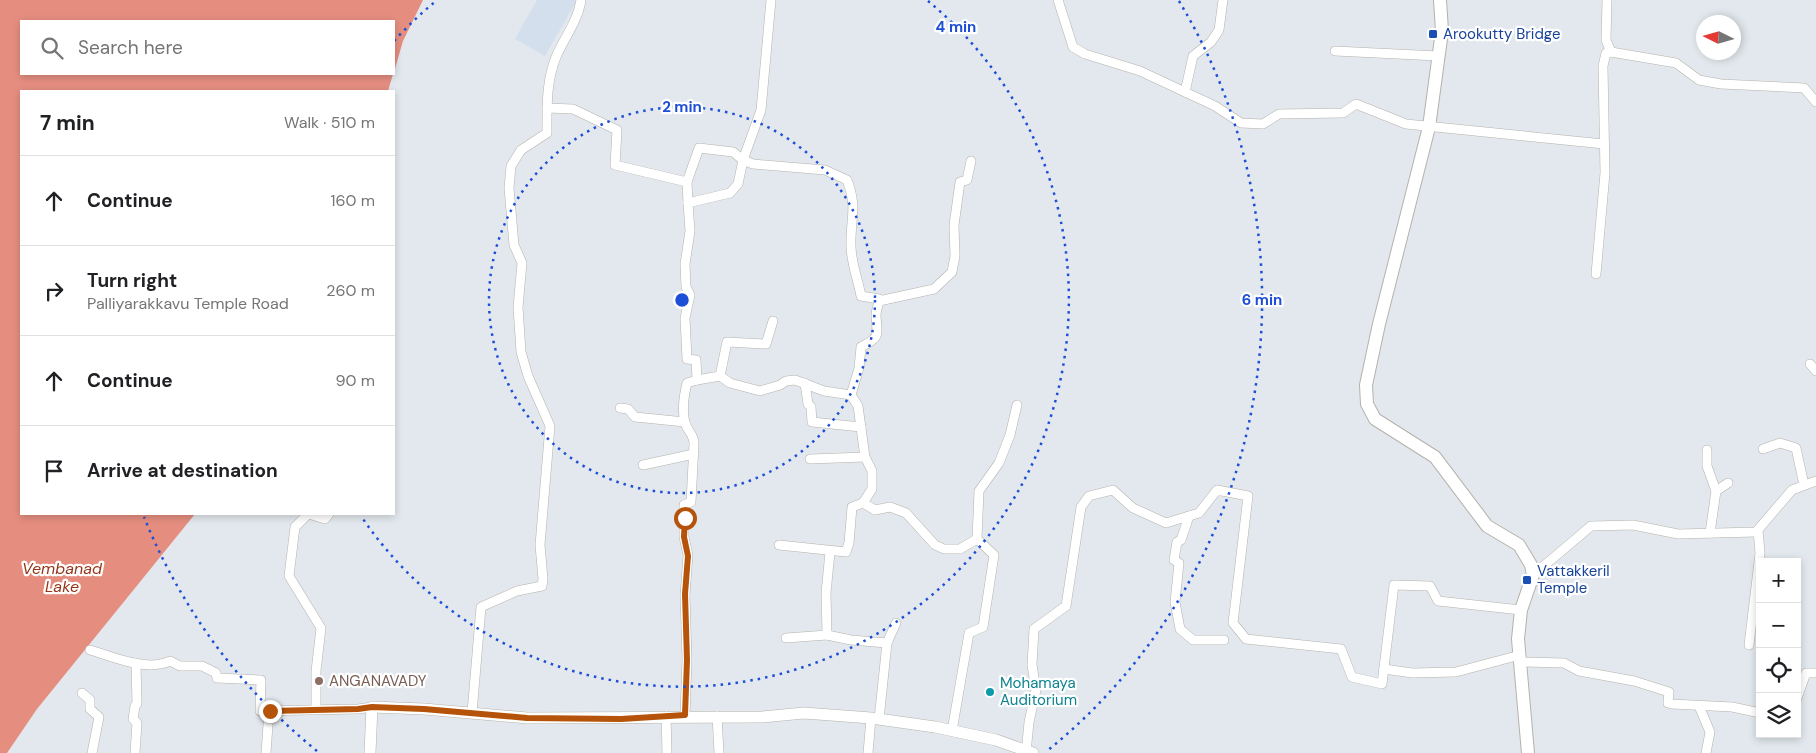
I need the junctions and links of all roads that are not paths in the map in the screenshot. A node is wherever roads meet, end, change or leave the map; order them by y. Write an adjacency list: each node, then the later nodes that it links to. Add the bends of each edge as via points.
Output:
1 (581, 0): 12 (street, via 580,10 556,57 547,84)
2 (771, 0): 15 (street, via 761,110)
3 (1058, 0): 10 (street, via 1073,46 1085,54 1140,71)
4 (1223, 0): 10 (street, via 1219,30 1211,42 1193,56)
5 (1440, 0): 9 (main road, via 1442,31)
6 (1607, 0): 8 (street, via 1606,40)
7 (1335, 51): 9 (street)
8 (1611, 52): 11 (street, via 1676,63 1699,80 1804,88); 14 (street, via 1606,53 1603,66)
9 (1438, 56): 13 (main road)
10 (1185, 92): 13 (street, via 1241,123 1263,124 1279,114 1343,113 1356,104 1406,124)
11 (1816, 102)
12 (547, 108): 17 (street, via 573,109 617,130 615,165); 69 (street, via 547,133 521,150 510,166 509,188 514,245 522,263 518,307 521,352 550,426 540,545 543,579 542,586 517,591 481,607)
13 (1429, 127): 14 (street); 50 (main road, via 1379,324 1366,385 1367,404 1375,419 1435,457 1487,526 1519,545)
14 (1604, 144): 19 (street, via 1605,173)
15 (743, 160): 17 (street, via 733,152 699,148); 18 (street, via 738,184 730,193); 20 (street, via 753,164 826,170 847,180 853,204 851,246 861,296)
16 (971, 161): 20 (street, via 967,180 960,182 952,272 934,289)
17 (687, 182): 18 (street)
18 (688, 203): 23 (street, via 690,238 685,264 686,287 690,295 685,318 687,359 696,360)
19 (1596, 274)
20 (879, 301): 25 (street, via 876,338 860,347 859,368)
21 (773, 321): 22 (street, via 766,344 727,342)
22 (720, 376): 23 (street); 24 (street, via 730,384 760,391 780,386 786,381)
23 (698, 380): 28 (street, via 687,383)
24 (804, 383): 25 (street, via 824,391); 29 (street, via 812,422)
25 (851, 395): 29 (street, via 858,406)
26 (1017, 405): 47 (street, via 999,463 979,491)
27 (620, 408): 28 (street, via 628,409 635,418)
28 (685, 422): 32 (street, via 694,435)
29 (861, 428): 33 (street)
30 (1763, 449): 38 (street, via 1780,443 1796,448)
31 (1707, 450): 39 (street, via 1707,466)
32 (694, 454): 35 (street); 71 (street, via 692,502 684,505 684,537 688,556)
33 (864, 457): 34 (street); 40 (street, via 872,471 872,488)
34 (810, 458)
35 (643, 464)
36 (1816, 481): 38 (street)
37 (1728, 482): 39 (street)
38 (1804, 486): 45 (street, via 1792,490)
39 (1716, 491): 46 (street)
40 (863, 503): 47 (street, via 874,510 890,507 906,513 935,545 944,549 960,548); 49 (street, via 852,507 846,552)
41 (307, 515): 67 (street, via 295,527 289,576 321,628)
42 (312, 515): 43 (street, via 326,519)
43 (329, 515)
44 (1189, 516): 55 (street, via 1181,540 1177,542 1174,560 1179,563 1175,602 1180,629 1193,640); 61 (street, via 1199,513 1217,490 1248,496 1233,623 1246,639 1341,649 1352,677 1382,684); 76 (street, via 1166,523 1133,508 1114,490 1089,496 1081,507 1066,606 1034,629 1032,665 1036,690 1029,722)
45 (1758, 530): 46 (street); 57 (street, via 1760,553)
46 (1710, 533): 50 (street, via 1678,534 1633,525 1591,526)
47 (977, 539): 75 (street, via 994,555 983,627 969,633)
48 (779, 544): 49 (street)
49 (830, 552): 53 (street)
50 (1533, 575): 51 (main road)
51 (1521, 610): 59 (main road); 61 (street, via 1438,601 1430,586 1394,585)
52 (896, 623): 56 (street)
53 (826, 635): 54 (street); 56 (street)
54 (786, 638)
55 (1224, 640)
56 (887, 643): 74 (street)
57 (1749, 644)
58 (90, 650): 60 (street)
59 (1520, 659): 61 (street, via 1456,672 1412,673); 65 (street, via 1564,663 1580,671 1634,681 1669,692 1668,703); 84 (main road)
60 (136, 663): 68 (street, via 157,665 170,661 180,666 202,666 216,673 217,678 261,680 260,712); 78 (street)
61 (1384, 669)
62 (1816, 673): 63 (street, via 1806,673)
63 (1799, 693)
64 (82, 694): 77 (street, via 90,700 90,709 99,717)
65 (1699, 706): 70 (street, via 1732,707); 85 (street, via 1710,732)
66 (372, 707): 67 (street); 69 (street); 80 (street)
67 (316, 710): 68 (street)
68 (270, 711): 79 (street)
69 (472, 713): 72 (street, via 527,718)
70 (1756, 713)
71 (685, 715): 72 (street); 73 (street)
72 (666, 716): 81 (street)
73 (717, 716): 74 (street, via 762,717 804,713); 82 (street)
74 (875, 718): 75 (street); 83 (street)
75 (952, 730): 76 (street, via 996,740)
76 (1028, 752)
77 (92, 753)
78 (135, 753)
79 (266, 753)
80 (370, 753)
81 (667, 753)
82 (719, 753)
83 (868, 753)
84 (1528, 753)
85 (1706, 753)

